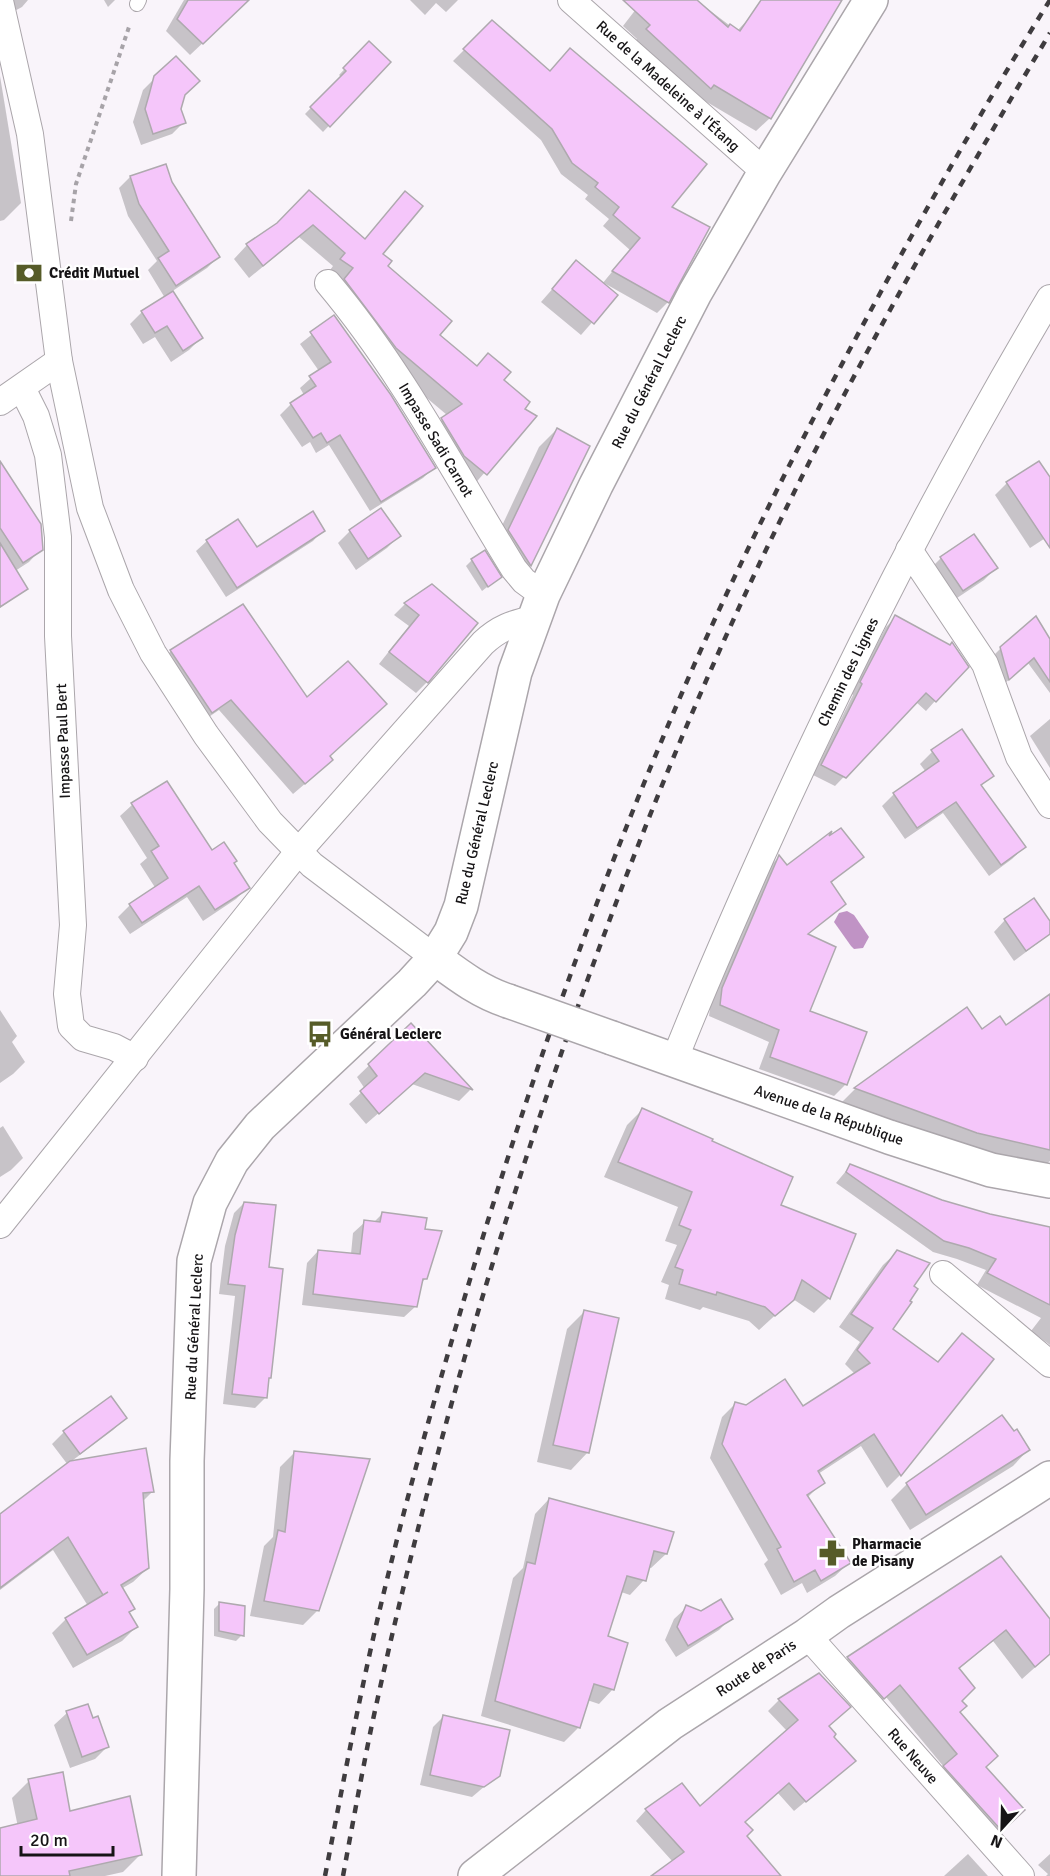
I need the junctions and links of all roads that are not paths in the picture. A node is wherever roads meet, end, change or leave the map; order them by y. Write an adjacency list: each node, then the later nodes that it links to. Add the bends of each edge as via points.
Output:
1 (571, 0): 4 (street, Rue de la Madeleine à l'Étang)
2 (870, 0): 4 (street, Rue du Général Leclerc)
3 (0, 1): 7 (street, via 30,134)
4 (765, 172): 11 (street, Rue du Général Leclerc, via 685,313 596,485)
5 (328, 283): 11 (street, Impasse Sadi Carnot, via 393,369)
6 (1050, 298): 10 (street, Chemin des Lignes)
7 (59, 361): 8 (street); 13 (street, via 90,508 122,590 153,653 206,735 270,822)
8 (22, 388): 9 (street); 15 (street, Impasse Paul Bert, via 48,455 58,537 58,636 73,925 67,994 71,1026 83,1038)
9 (0, 402)
10 (909, 550): 12 (street, via 985,664 1019,757); 16 (street, Chemin des Lignes, via 805,760 699,996)
11 (539, 607): 13 (street, via 496,631 483,643); 14 (street, Rue du Général Leclerc, via 515,672 461,906)
12 (1050, 806)
13 (305, 858): 14 (street); 15 (street)
14 (435, 958): 16 (street, Avenue de la République, bridge, via 490,995); 23 (street, Rue du Général Leclerc, via 260,1126 232,1161 210,1203 194,1261)
15 (135, 1058): 18 (street)
16 (674, 1061): 17 (street, Avenue de la République, via 991,1170)
17 (1050, 1181)
18 (0, 1225)
19 (943, 1274): 20 (street)
20 (1050, 1364)
21 (1050, 1478): 22 (street, Route de Paris)
22 (807, 1635): 24 (street, Route de Paris, via 670,1724); 25 (street, Rue Neuve)
23 (179, 1876)
24 (475, 1876)
25 (1021, 1876)

